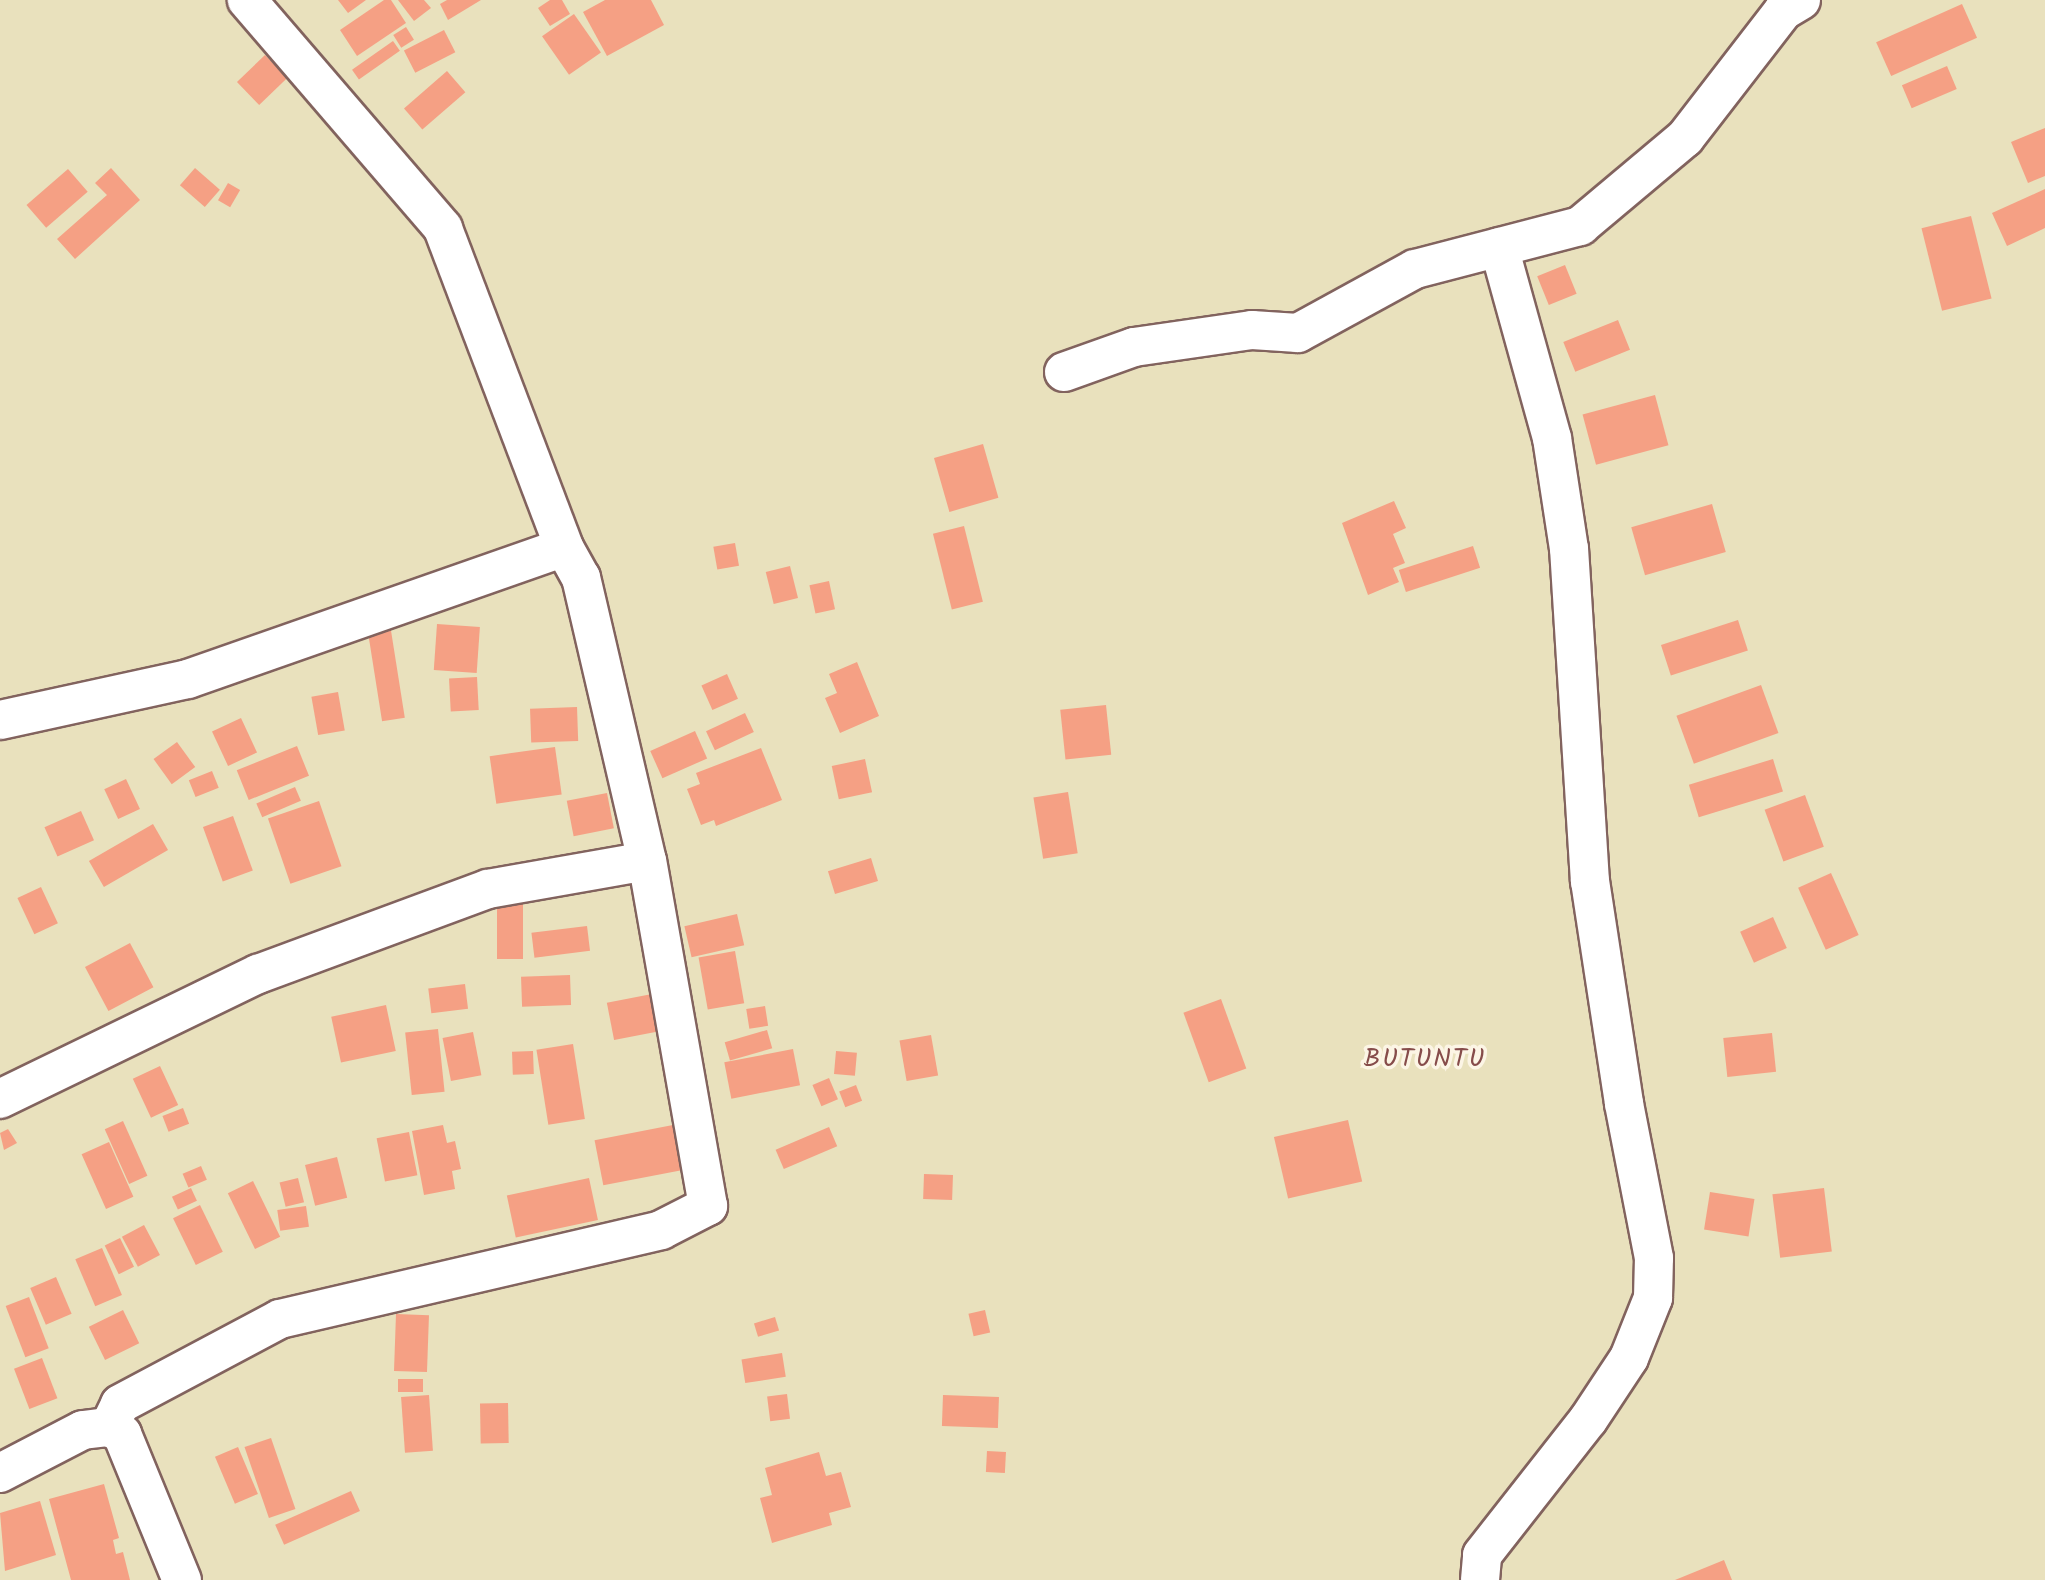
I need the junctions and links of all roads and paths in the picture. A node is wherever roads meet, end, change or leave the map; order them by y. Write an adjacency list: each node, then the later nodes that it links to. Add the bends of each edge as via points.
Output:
1 (247, 0): 5 (street, via 443,228)
2 (1801, 0): 3 (street, via 1783,11 1685,138 1580,226)
3 (1499, 247): 4 (street, via 1415,269 1298,333 1252,330 1134,347); 12 (street, via 1552,438 1569,549 1590,883 1623,1103 1654,1258 1653,1298 1629,1358 1588,1420 1482,1555)
4 (1064, 372)
5 (564, 547): 6 (street, via 188,679); 7 (street, via 581,578)
6 (0, 720)
7 (647, 861): 8 (street, via 488,889 258,974); 9 (street, via 708,1206 661,1230 280,1319 120,1404)
8 (0, 1099)
9 (110, 1427): 10 (street, via 83,1430); 11 (street, via 122,1434 134,1455)
10 (0, 1474)
11 (181, 1580)
12 (1480, 1580)

